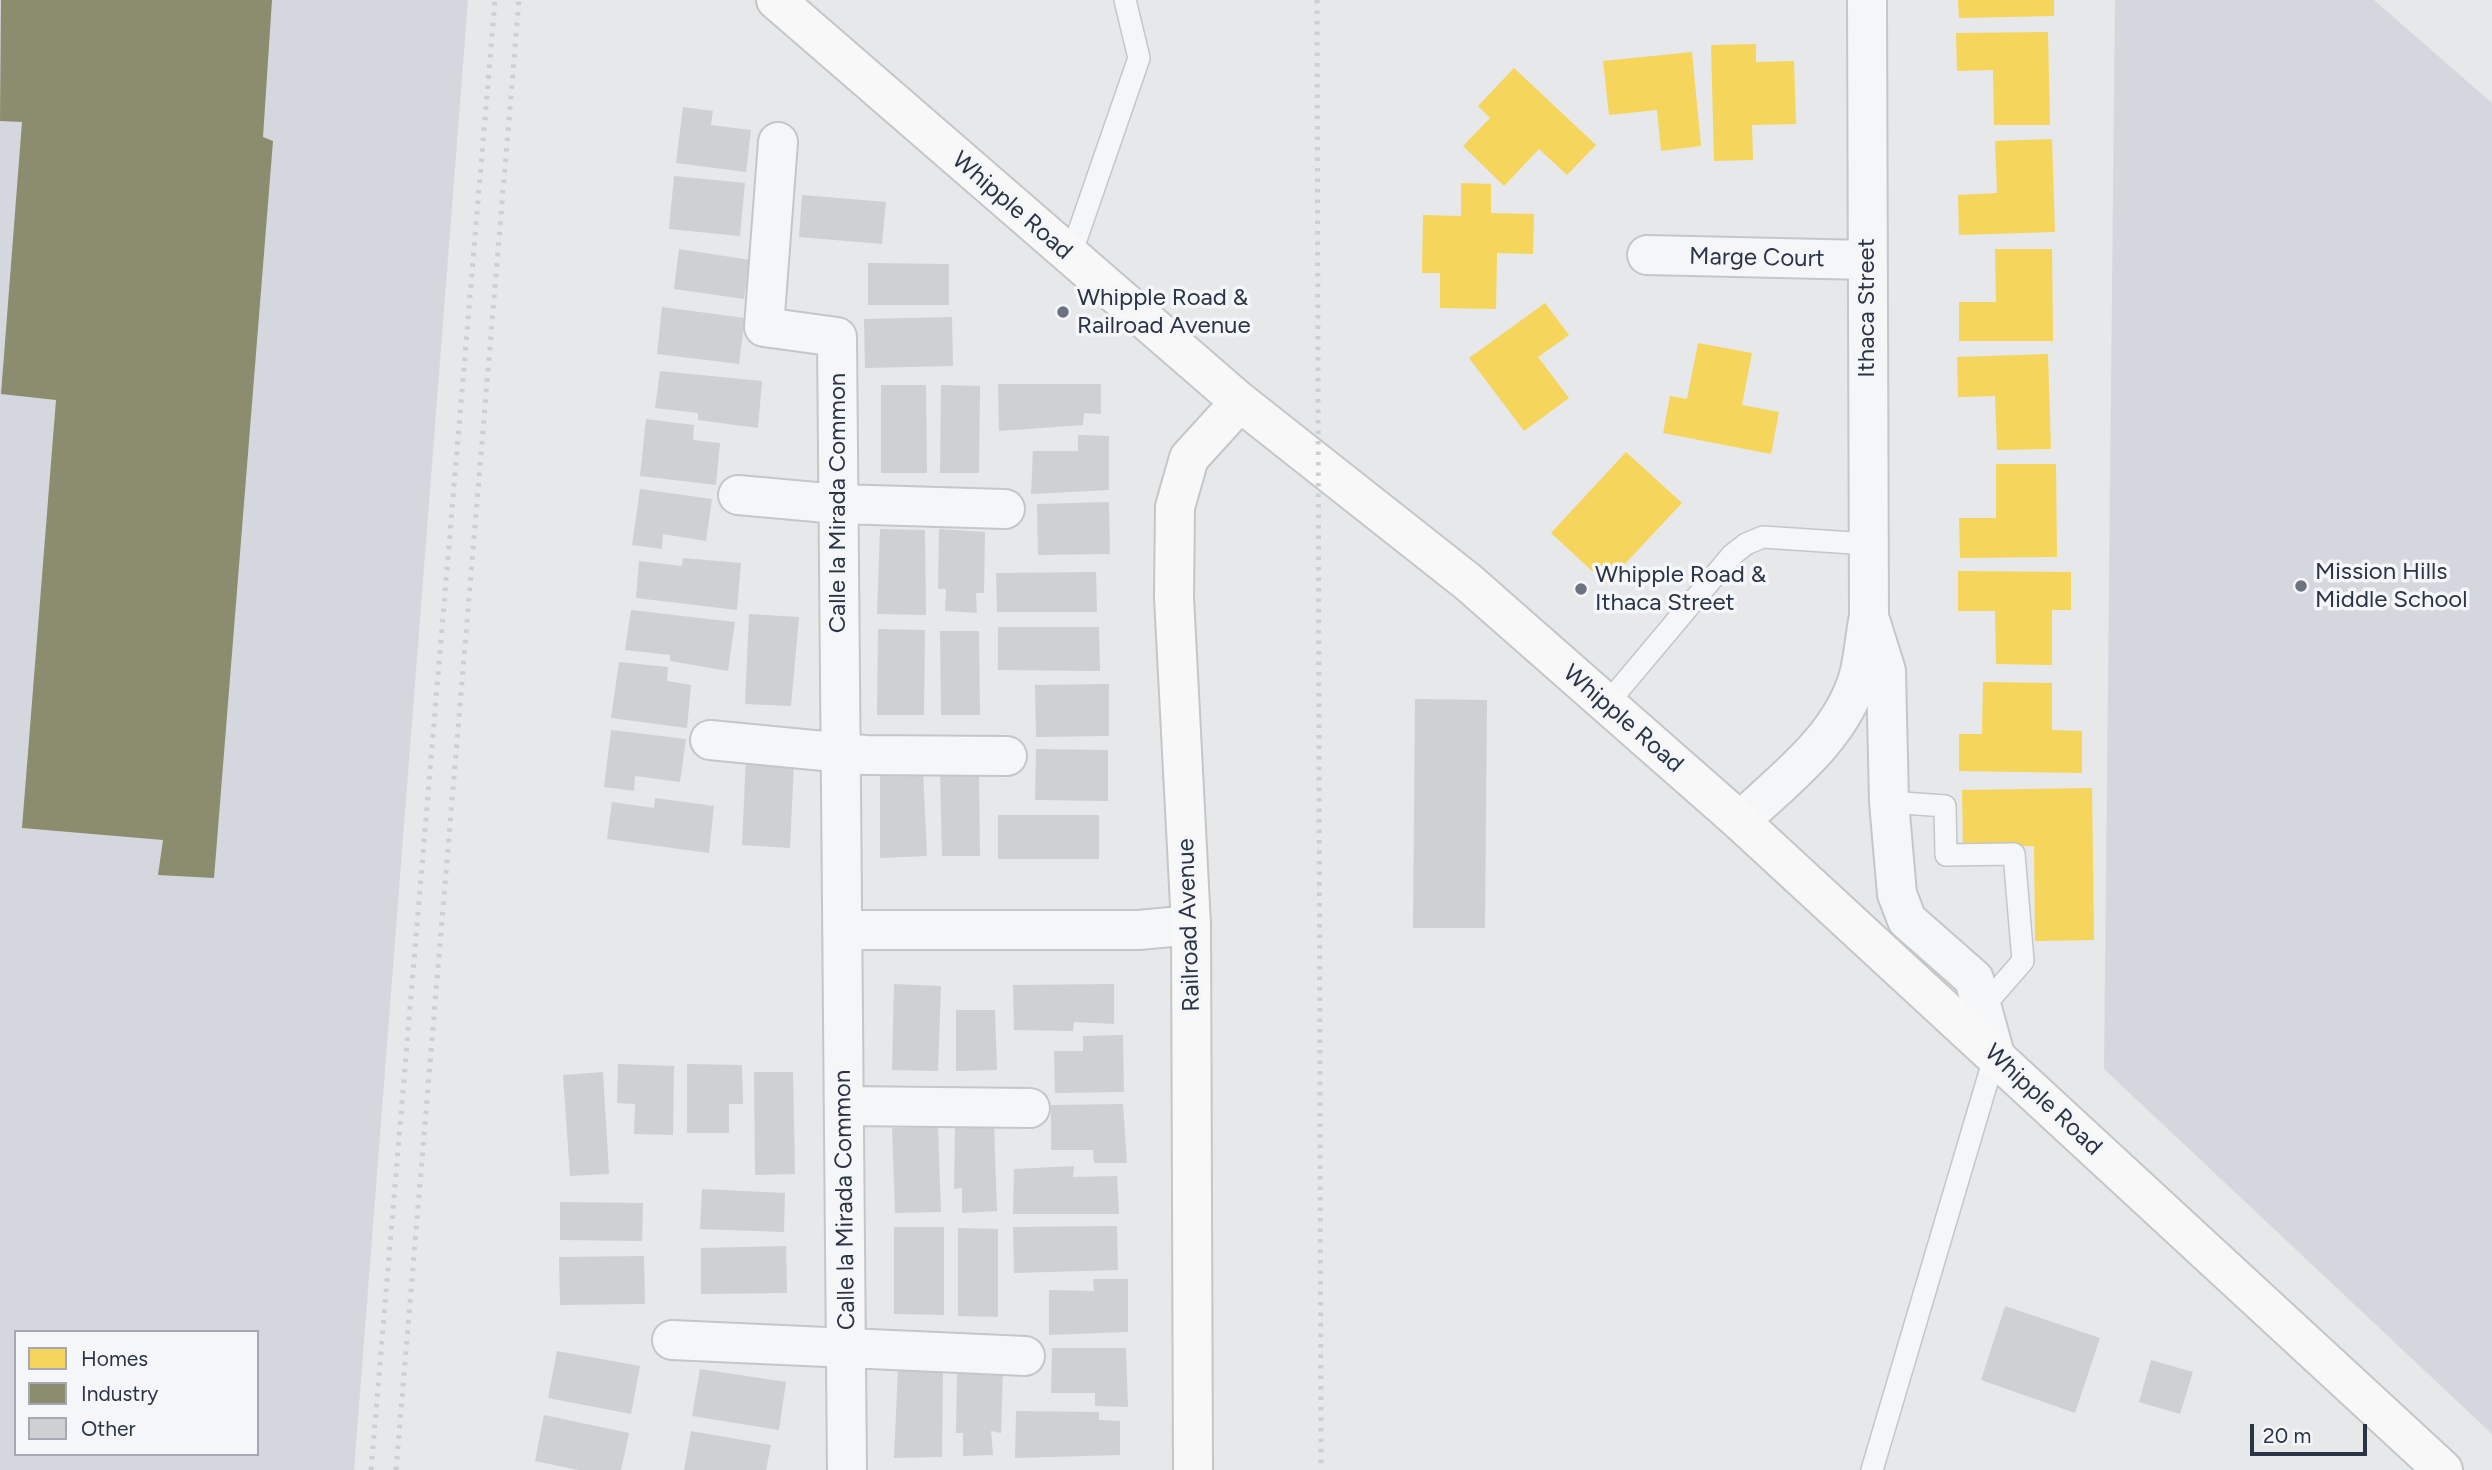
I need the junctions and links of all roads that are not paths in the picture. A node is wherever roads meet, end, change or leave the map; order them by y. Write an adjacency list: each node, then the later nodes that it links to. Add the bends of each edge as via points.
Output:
1 (776, 0): 6 (main road, Whipple Road)
2 (1125, 0): 6 (lane, via 1139,58)
3 (1867, 0): 7 (street, Ithaca Street)
4 (778, 142): 10 (street, Calle la Mirada Common, via 764,327 837,337)
5 (1647, 255): 7 (street, Marge Court)
6 (1070, 257): 8 (main road, Whipple Road)
7 (1867, 260): 12 (street, Ithaca Street)
8 (1240, 402): 14 (main road, Whipple Road, via 1468,582); 20 (main road, Railroad Avenue, via 1189,458 1175,507 1174,597)
9 (737, 495): 10 (street)
10 (838, 504): 11 (street); 16 (street, Calle la Mirada Common)
11 (1005, 509)
12 (1868, 544): 13 (street, Ithaca Street); 14 (lane, via 1763,537 1746,544)
13 (1868, 616): 18 (street, Ithaca Street, via 1886,671); 19 (street, Ithaca Street, via 1858,677 1840,717 1814,751)
14 (1606, 705): 19 (main road, Whipple Road)
15 (710, 740): 16 (street)
16 (841, 754): 17 (street); 21 (street, Calle la Mirada Common)
17 (1007, 756)
18 (1889, 803): 22 (street, Ithaca Street, via 1897,894 1907,920 1974,979); 22 (lane, via 1945,806 1946,855 2014,854 2023,961)
19 (1740, 821): 23 (main road, Whipple Road)
20 (1191, 925): 21 (street, via 1139,930); 30 (main road, Railroad Avenue)
21 (843, 930): 24 (street, Calle la Mirada Common)
22 (1982, 1008): 23 (street, Ithaca Street)
23 (1995, 1055): 31 (lane); 32 (main road, Whipple Road)
24 (844, 1106): 25 (street); 27 (street, Calle la Mirada Common)
25 (1030, 1108)
26 (672, 1339): 27 (street)
27 (846, 1349): 28 (street); 29 (street, Calle la Mirada Common)
28 (1025, 1356)
29 (847, 1470)
30 (1193, 1470)
31 (1872, 1470)
32 (2443, 1470)

